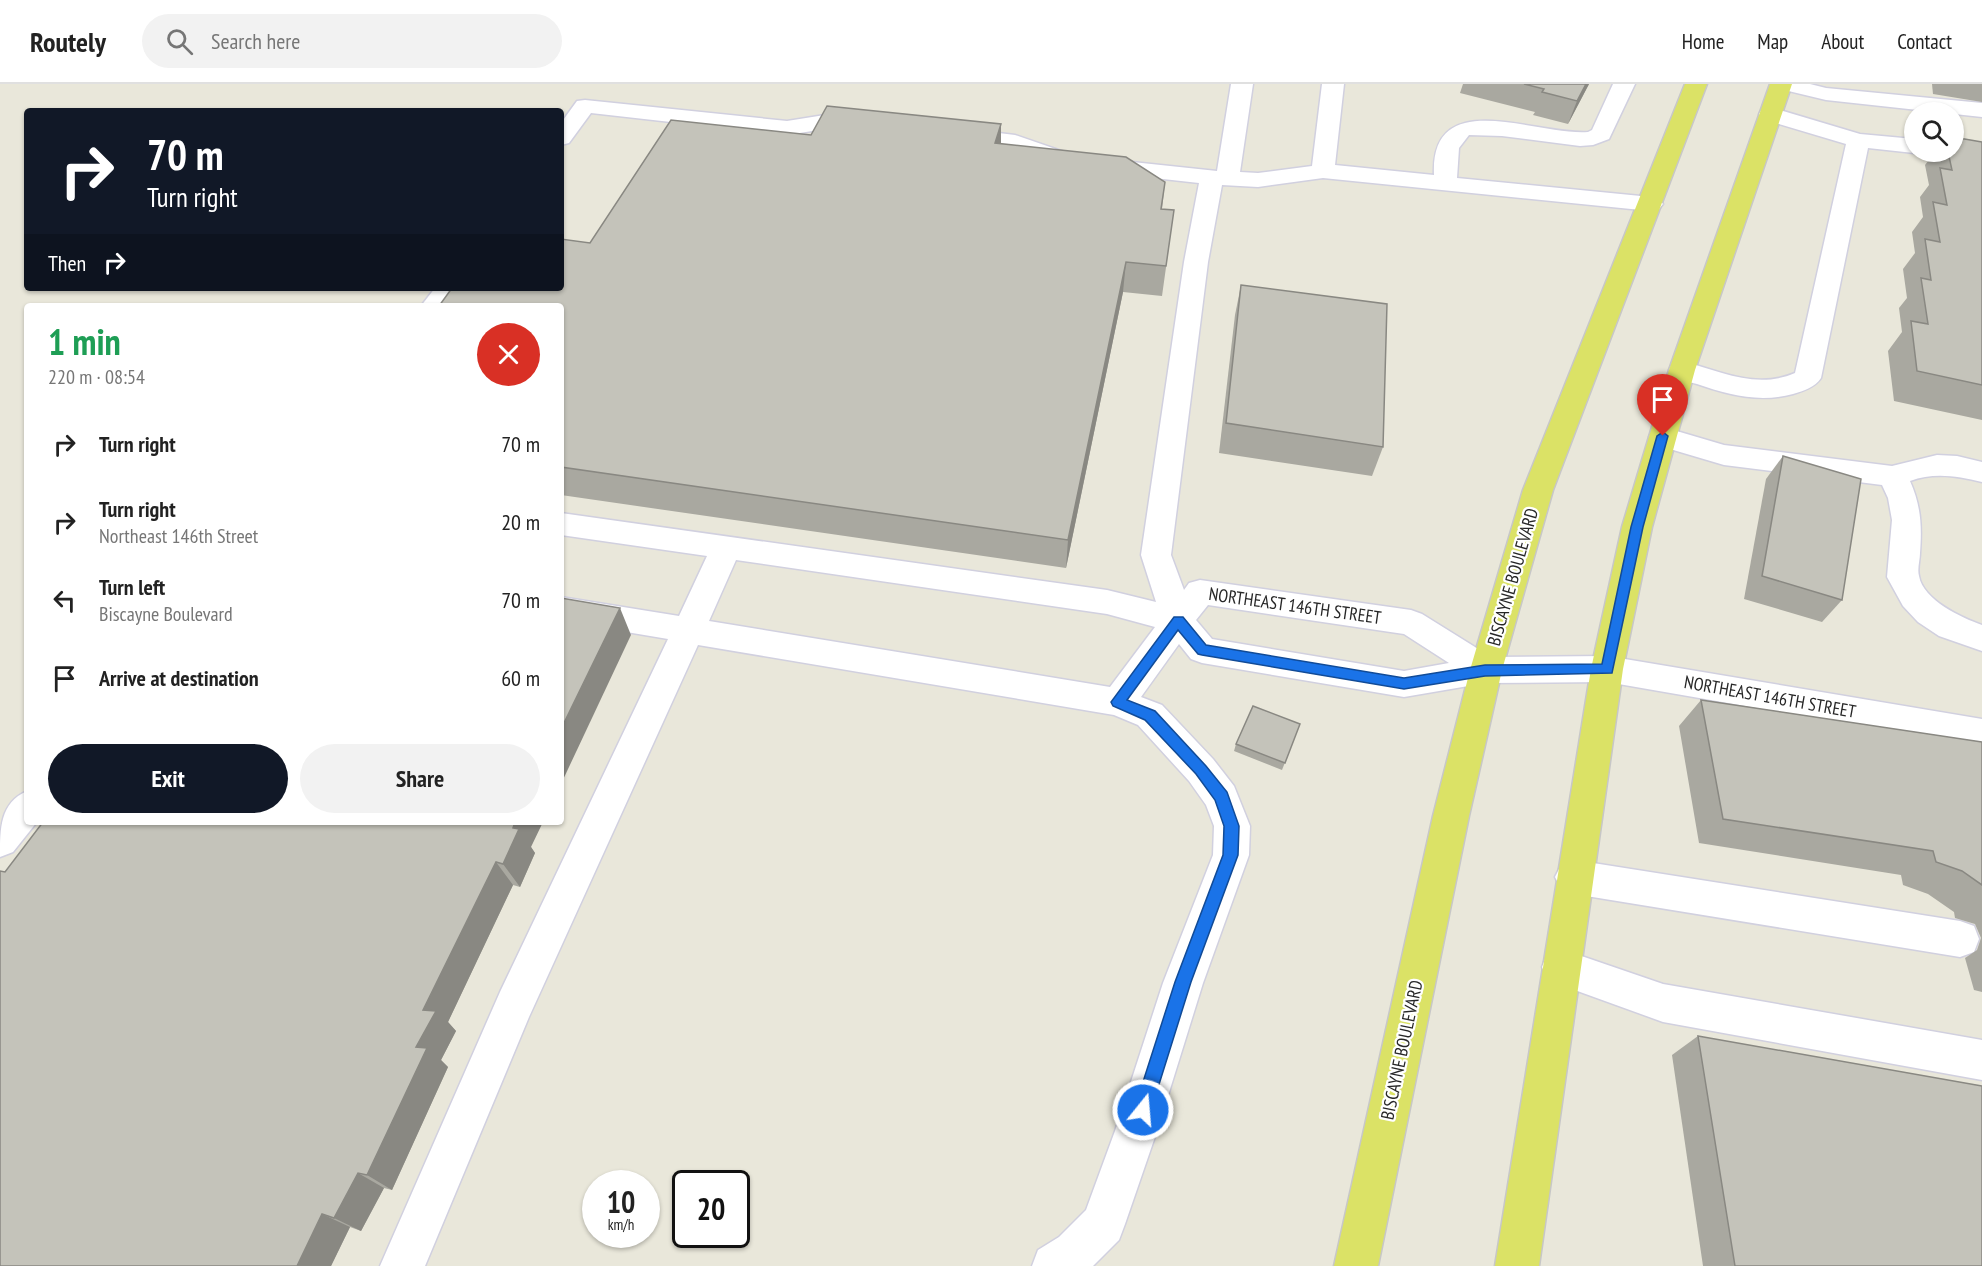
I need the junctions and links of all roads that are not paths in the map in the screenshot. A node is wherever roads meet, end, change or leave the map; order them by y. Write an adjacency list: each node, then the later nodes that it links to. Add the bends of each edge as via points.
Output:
1 (1242, 84): 14 (street)
2 (1333, 84): 13 (street)
3 (1624, 84): 15 (street, via 1601,134 1593,138 1464,129 1447,148)
4 (1696, 84): 16 (main road, BISCAYNE BOULEVARD)
5 (1782, 84): 6 (street, via 1826,94); 7 (main road)
6 (1982, 110)
7 (1770, 114): 11 (street); 19 (main road)
8 (884, 126): 10 (street, via 831,121 787,128 585,106)
9 (940, 133): 14 (street, via 1015,142 1073,162)
10 (564, 134)
11 (1858, 140): 12 (street); 19 (street, via 1807,378 1795,385 1762,391)
12 (1904, 145)
13 (1323, 171): 14 (street, via 1258,180); 15 (street)
14 (1220, 178): 26 (street, via 1196,262 1156,555)
15 (1446, 183): 16 (street)
16 (1652, 204): 30 (main road, BISCAYNE BOULEVARD, via 1538,490)
17 (446, 291): 18 (street)
18 (436, 303)
19 (1682, 370): 20 (main road)
20 (1663, 436): 22 (street, via 1724,455); 29 (main road, via 1637,527)
21 (1982, 472): 22 (street, via 1942,464 1923,465)
22 (1893, 476): 28 (street, via 1907,520 1903,578 1929,613 1950,627)
23 (564, 524): 24 (street)
24 (726, 549): 26 (street, via 1107,602); 27 (street)
25 (564, 609): 27 (street)
26 (1178, 620): 30 (street, NORTHEAST 146TH STREET, via 1202,650 1393,682 1424,682); 30 (street, NORTHEAST 146TH STREET, via 1200,592 1411,622); 31 (street)
27 (688, 630): 31 (street); 40 (street, via 514,1006)
28 (1982, 638)
29 (1607, 669): 30 (street, NORTHEAST 146TH STREET); 32 (street, NORTHEAST 146TH STREET); 35 (main road)
30 (1485, 670): 39 (main road, BISCAYNE BOULEVARD)
31 (1118, 702): 41 (street, via 1150,716 1221,797 1232,826 1231,855 1183,982 1103,1224 1075,1253)
32 (1982, 733)
33 (24, 811): 34 (street)
34 (0, 841)
35 (1574, 877): 36 (street); 37 (main road)
36 (1960, 939)
37 (1561, 967): 38 (street, via 1663,1003); 44 (main road)
38 (1982, 1060)
39 (1370, 1199): 42 (main road, BISCAYNE BOULEVARD); 43 (main road)
40 (402, 1266)
41 (1054, 1266)
42 (1356, 1266)
43 (1372, 1266)
44 (1517, 1266)

